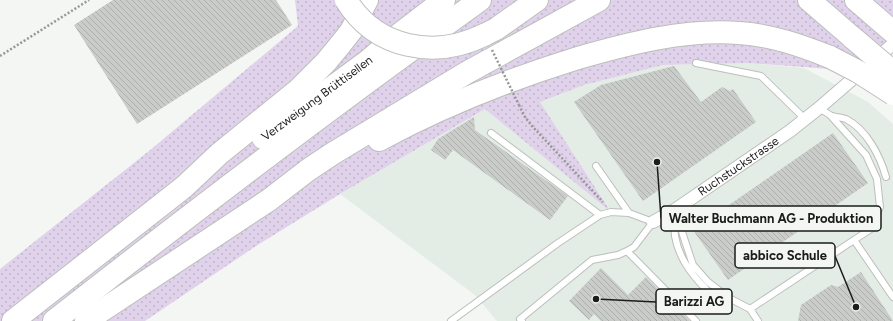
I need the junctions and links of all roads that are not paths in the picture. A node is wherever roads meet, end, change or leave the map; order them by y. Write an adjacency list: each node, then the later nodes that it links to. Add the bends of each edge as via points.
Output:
1 (346, 0): 5 (highway, bridge, via 359,17 386,37 410,46 427,48 464,44 484,35)
2 (367, 0): 20 (highway, via 347,36 326,62 283,103 219,154)
3 (444, 0): 20 (highway, Verzweigung Brüttisellen, via 369,60 227,165)
4 (480, 0): 32 (highway, via 254,166)
5 (537, 0)
6 (599, 0): 21 (highway, via 412,105 308,170)
7 (809, 0): 12 (highway, bridge)
8 (856, 0): 9 (highway)
9 (885, 25)
10 (893, 44): 14 (street, Ruchstuckstrasse)
11 (696, 63): 16 (lane, via 761,76)
12 (893, 72)
13 (893, 94): 21 (highway, bridge, via 830,57 793,43 740,33 687,34 627,45 536,72 469,98 399,130)
14 (819, 108): 15 (lane); 16 (street, Ruchstuckstrasse)
15 (830, 115): 19 (lane, via 852,123 863,134 881,161); 26 (lane, via 866,155 877,179 880,207 871,229)
16 (805, 119): 22 (street, Ruchstuckstrasse)
17 (491, 133): 24 (lane)
18 (596, 166): 23 (lane)
19 (886, 178)
20 (184, 187): 31 (highway)
21 (269, 200): 33 (highway)
22 (676, 209): 25 (street, Ruchstuckstrasse); 28 (lane, via 675,235 679,251 696,279); 30 (lane, via 693,265 708,282 729,298)
23 (629, 212): 24 (lane); 25 (lane)
24 (600, 215): 34 (lane, via 585,223)
25 (653, 222): 27 (lane, via 634,247)
26 (854, 240): 29 (lane); 30 (lane)
27 (627, 251): 35 (lane, via 592,260 520,319); 36 (lane)
28 (714, 297)
29 (893, 297)
30 (750, 309): 37 (lane)
31 (13, 321)
32 (54, 321)
33 (86, 321)
34 (451, 321)
35 (522, 321)
36 (696, 321)
37 (758, 321)

